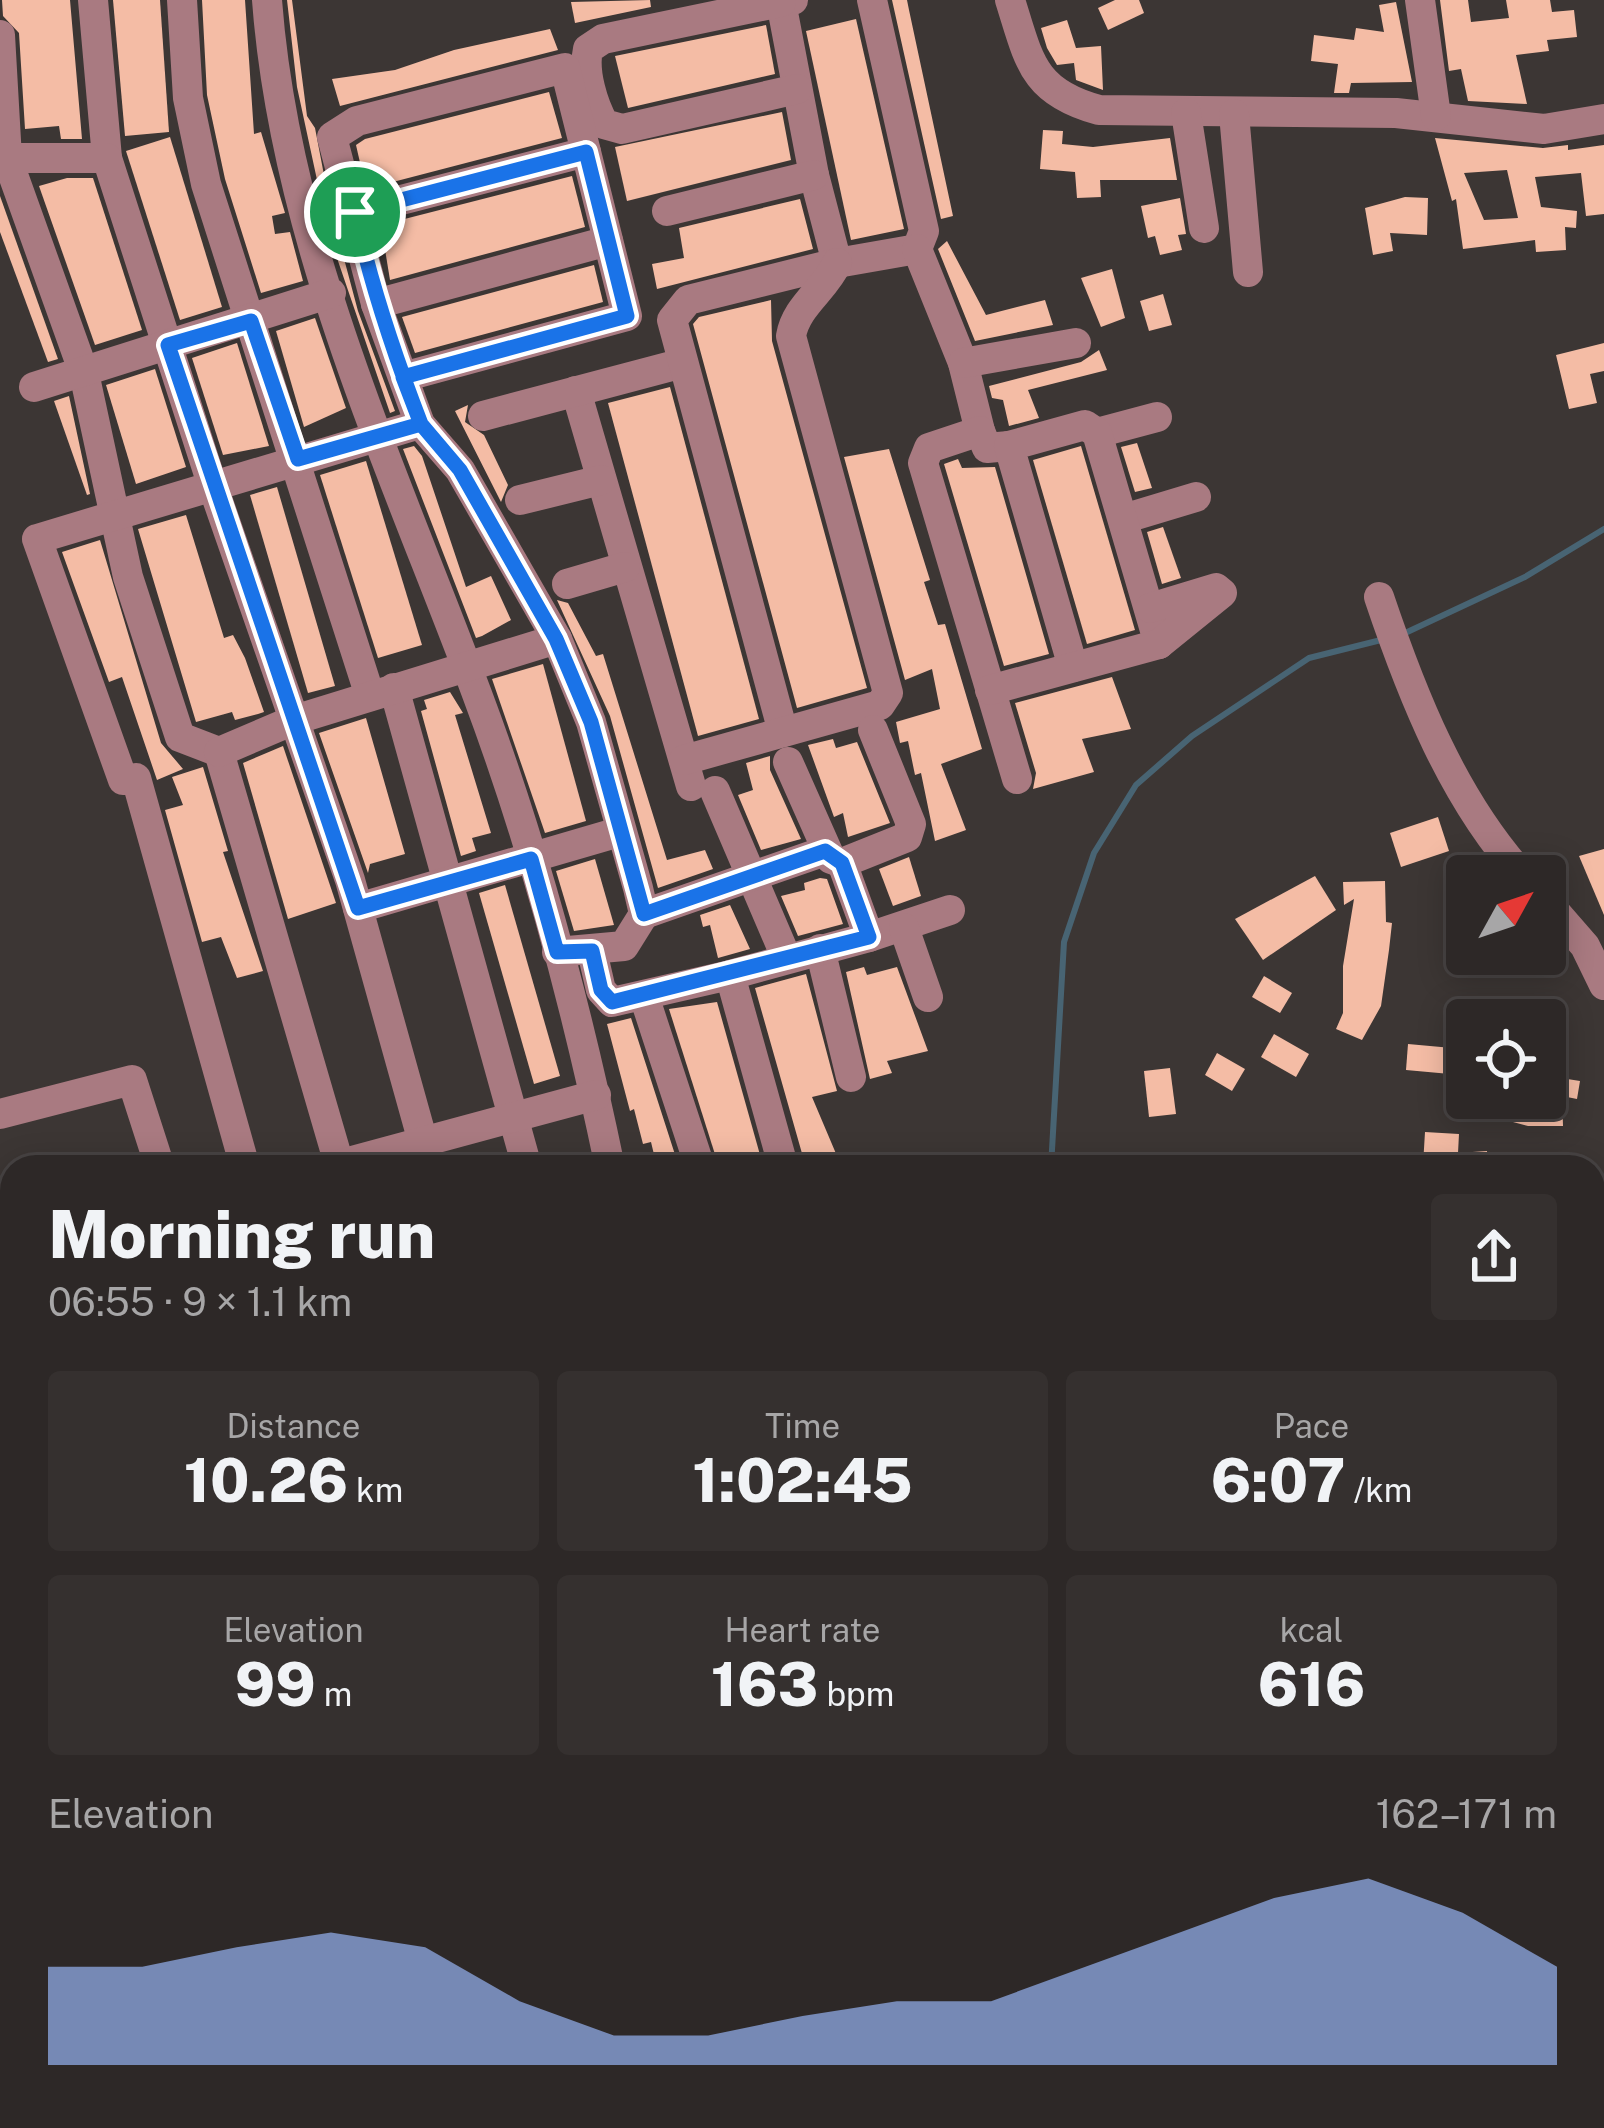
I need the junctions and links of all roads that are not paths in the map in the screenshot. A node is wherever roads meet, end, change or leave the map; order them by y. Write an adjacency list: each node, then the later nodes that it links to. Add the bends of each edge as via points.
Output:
1 (93, 0): 16 (street)
2 (182, 0): 27 (street, via 195,140)
3 (267, 0): 25 (street, via 281,128)
4 (872, 0): 22 (street, via 925,221)
5 (1010, 0): 10 (street, via 1040,80 1056,94 1099,110)
6 (1420, 0): 12 (street)
7 (787, 1): 9 (street); 9 (street, via 603,39 588,49 586,62 599,116 622,129)
8 (0, 34): 15 (street)
9 (797, 89): 17 (street)
10 (1186, 113): 11 (street); 20 (street)
11 (1234, 114): 12 (street); 24 (street)
12 (1436, 116): 13 (street, via 1544,129)
13 (1604, 119)
14 (586, 152): 19 (street); 19 (street, via 565,68 376,116 332,137); 21 (street)
15 (4, 158): 16 (street); 32 (street)
16 (107, 158): 29 (street)
17 (814, 175): 18 (street); 23 (street)
18 (667, 211)
19 (355, 212): 26 (street)
20 (1204, 228)
21 (608, 241): 26 (street); 33 (street, via 627,316)
22 (917, 249): 23 (street); 31 (street)
23 (837, 263): 30 (street, via 679,305 672,320); 60 (street, via 796,316 791,336 888,681)
24 (1248, 272)
25 (332, 293): 27 (street); 41 (street)
26 (376, 304): 33 (street)
27 (251, 321): 29 (street); 43 (street)
28 (1076, 343): 31 (street)
29 (168, 345): 32 (street); 45 (street)
30 (682, 363): 35 (street); 62 (street)
31 (963, 363): 39 (street)
32 (84, 374): 34 (street); 48 (street)
33 (403, 377): 38 (street)
34 (34, 387)
35 (576, 391): 36 (street); 44 (street)
36 (483, 416)
37 (1157, 417): 40 (street)
38 (421, 424): 41 (street); 54 (street, via 460,470)
39 (980, 431): 42 (street, via 987,448); 58 (street, via 929,448 923,463)
40 (1097, 433): 42 (street, via 1085,425); 49 (street)
41 (375, 435): 43 (street); 56 (street)
42 (1009, 446): 57 (street)
43 (298, 459): 45 (street); 59 (street)
44 (601, 480): 47 (street); 50 (street)
45 (212, 484): 48 (street); 61 (street)
46 (1196, 497): 49 (street)
47 (520, 500)
48 (115, 512): 63 (street, via 176,728); 92 (street, via 37,539 123,780 136,778)
49 (1123, 519): 53 (street)
50 (625, 567): 51 (street); 65 (street)
51 (567, 584)
52 (1380, 601): 67 (street, via 1422,708)
53 (1150, 608): 55 (street); 55 (street, via 1216,588 1222,593)
54 (556, 639): 56 (street); 66 (street, via 591,722)
55 (1159, 644): 57 (street)
56 (466, 664): 59 (street); 69 (street)
57 (1072, 668): 58 (street)
58 (989, 690): 64 (street)
59 (382, 692): 61 (street); 71 (street)
60 (877, 718): 62 (street); 68 (street, via 910,832)
61 (293, 720): 63 (street); 72 (street)
62 (786, 747): 65 (street); 68 (street)
63 (219, 752): 93 (street)
64 (1017, 778)
65 (697, 779): 70 (street)
66 (619, 832): 69 (street); 74 (street)
67 (1506, 855)
68 (834, 857): 70 (street); 77 (street)
69 (531, 859): 71 (street); 81 (street)
70 (751, 879): 74 (street); 82 (street)
71 (446, 880): 72 (street); 90 (street)
72 (354, 894): 94 (street)
73 (950, 910): 76 (street)
74 (644, 914): 80 (street, via 624,946)
75 (1566, 918): 78 (street)
76 (904, 928): 77 (street); 86 (street)
77 (869, 937): 79 (street)
78 (1594, 941): 84 (street)
79 (820, 949): 82 (street); 87 (street)
80 (592, 951): 81 (street); 85 (street, via 607,999)
81 (557, 952): 88 (street)
82 (786, 957): 83 (street)
83 (730, 975): 85 (street); 98 (street)
84 (1604, 985)
85 (644, 996): 97 (street)
86 (928, 997)
87 (851, 1077)
88 (596, 1095): 90 (street); 96 (street)
89 (0, 1114): 91 (street, via 132,1081)
90 (512, 1118): 94 (street); 95 (street)
91 (156, 1155)
92 (242, 1155)
93 (334, 1155)
94 (426, 1155)
95 (523, 1155)
96 (608, 1155)
97 (696, 1155)
98 (780, 1155)

